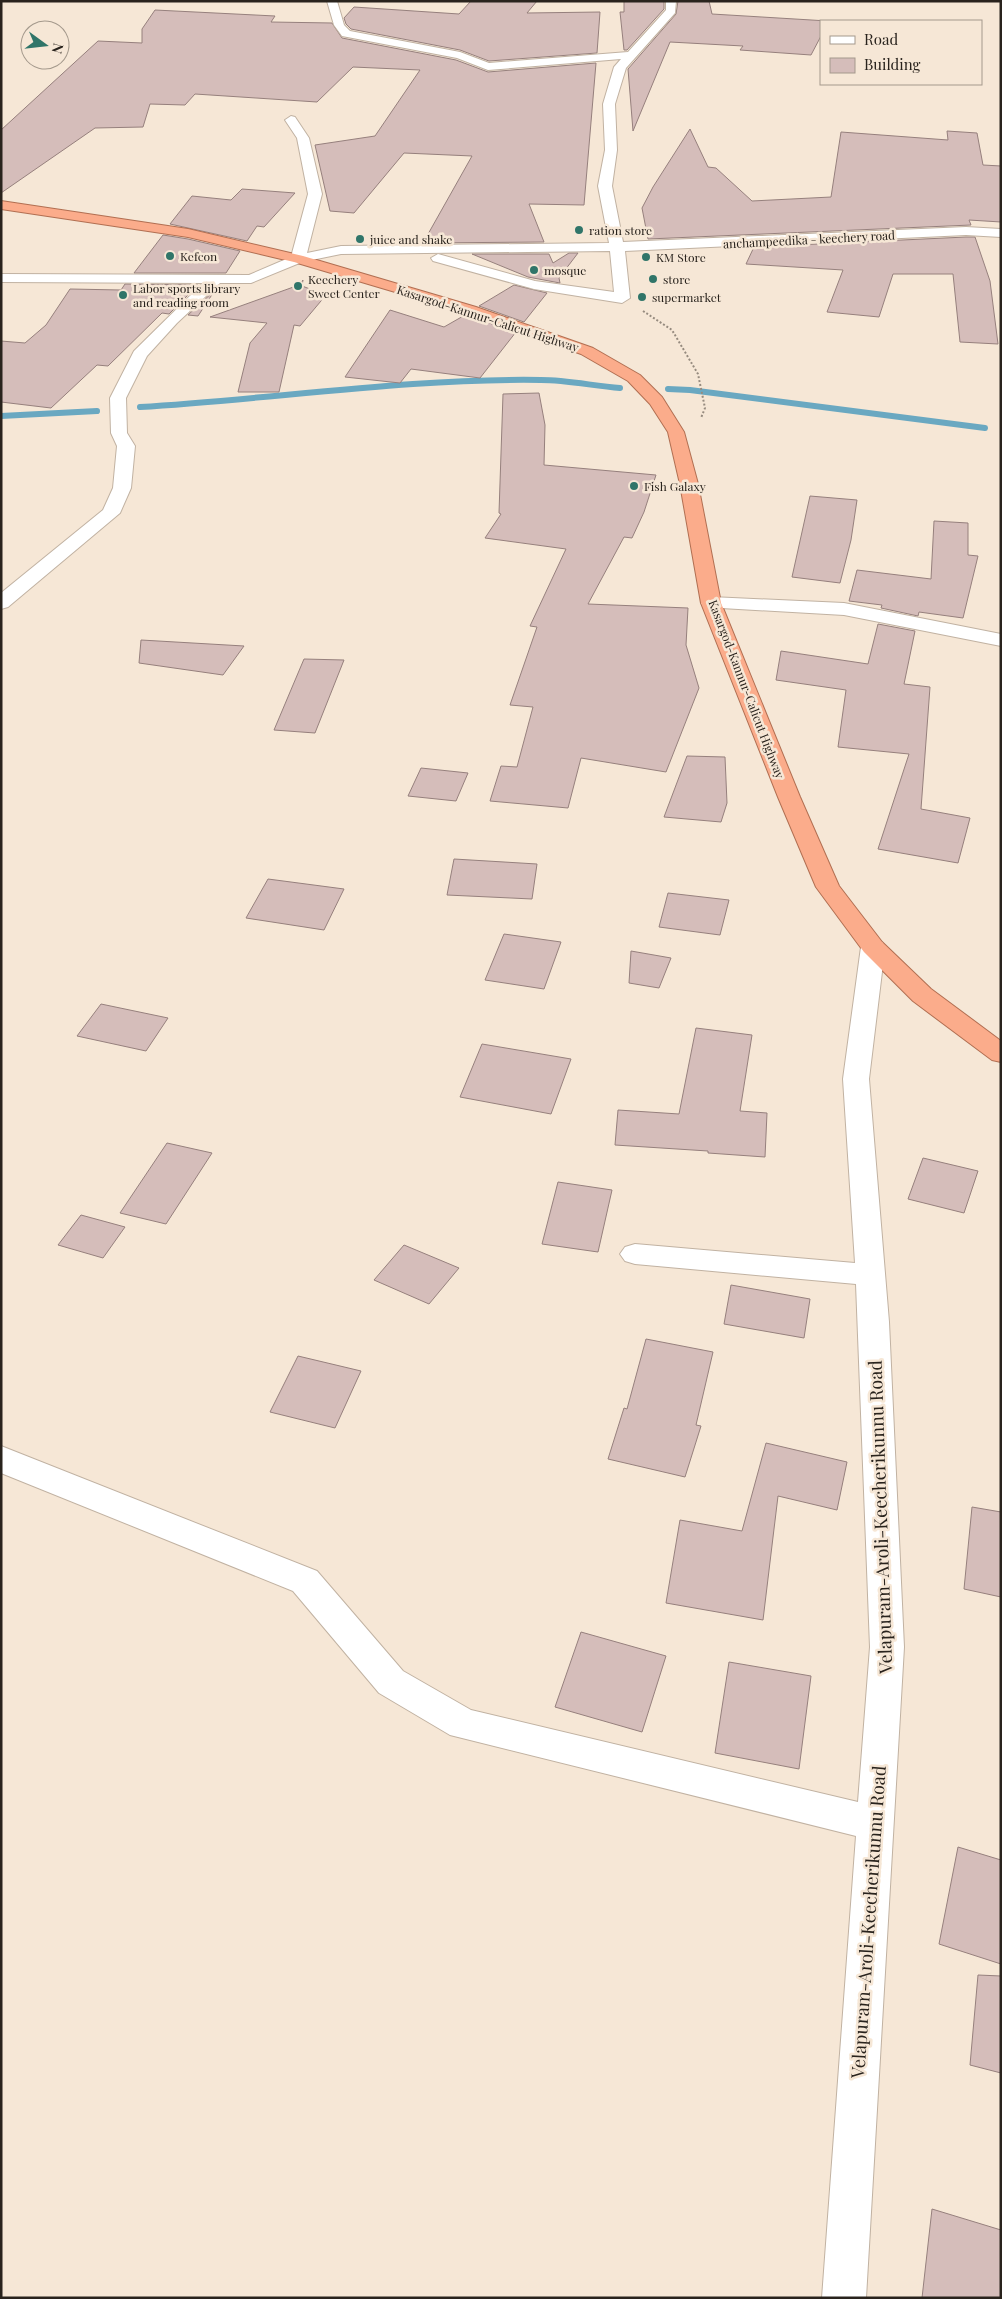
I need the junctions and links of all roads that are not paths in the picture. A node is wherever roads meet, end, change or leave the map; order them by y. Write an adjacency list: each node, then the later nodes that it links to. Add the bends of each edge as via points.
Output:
1 (332, 1): 4 (street, via 346,34 460,55 488,67)
2 (671, 1): 3 (street, via 671,11)
3 (631, 54): 4 (street); 5 (street)
4 (609, 56): 5 (street)
5 (620, 67): 9 (street, via 609,104 611,150 605,186)
6 (291, 120): 11 (street, via 303,138 315,194)
7 (1, 205): 11 (highway, Kasargod-Kannur-Calicut Highway, via 188,233)
8 (1001, 233): 9 (street, anchampeedika - keechery road, via 956,232)
9 (618, 247): 10 (street, anchampeedika - keechery road); 10 (street, via 622,298 534,285)
10 (407, 249): 11 (street, anchampeedika - keechery road, via 341,250)
11 (298, 259): 13 (street, anchampeedika - keechery road, via 251,279); 15 (highway, Kasargod-Kannur-Calicut Highway, via 471,310 578,348 634,378 656,400 676,432)
12 (1, 278): 13 (street, anchampeedika - keechery road)
13 (216, 279): 14 (street, via 140,354 118,398 120,433 126,446 122,488 111,513)
14 (1, 603)
15 (711, 603): 16 (street, via 844,608); 17 (highway, Kasargod-Kannur-Calicut Highway, via 828,887)
16 (1001, 640)
17 (873, 947): 18 (highway, Kasargod-Kannur-Calicut Highway, via 922,995); 20 (street, Velapuram-Aroli-Keecherikunnu Road, via 856,1079)
18 (1001, 1054)
19 (634, 1254): 20 (street)
20 (870, 1275): 22 (street, Velapuram-Aroli-Keecherikunnu Road, via 887,1647)
21 (1, 1459): 22 (street, via 305,1581 391,1682 463,1724)
22 (875, 1823): 23 (street, Velapuram-Aroli-Keecherikunnu Road)
23 (844, 2298)

